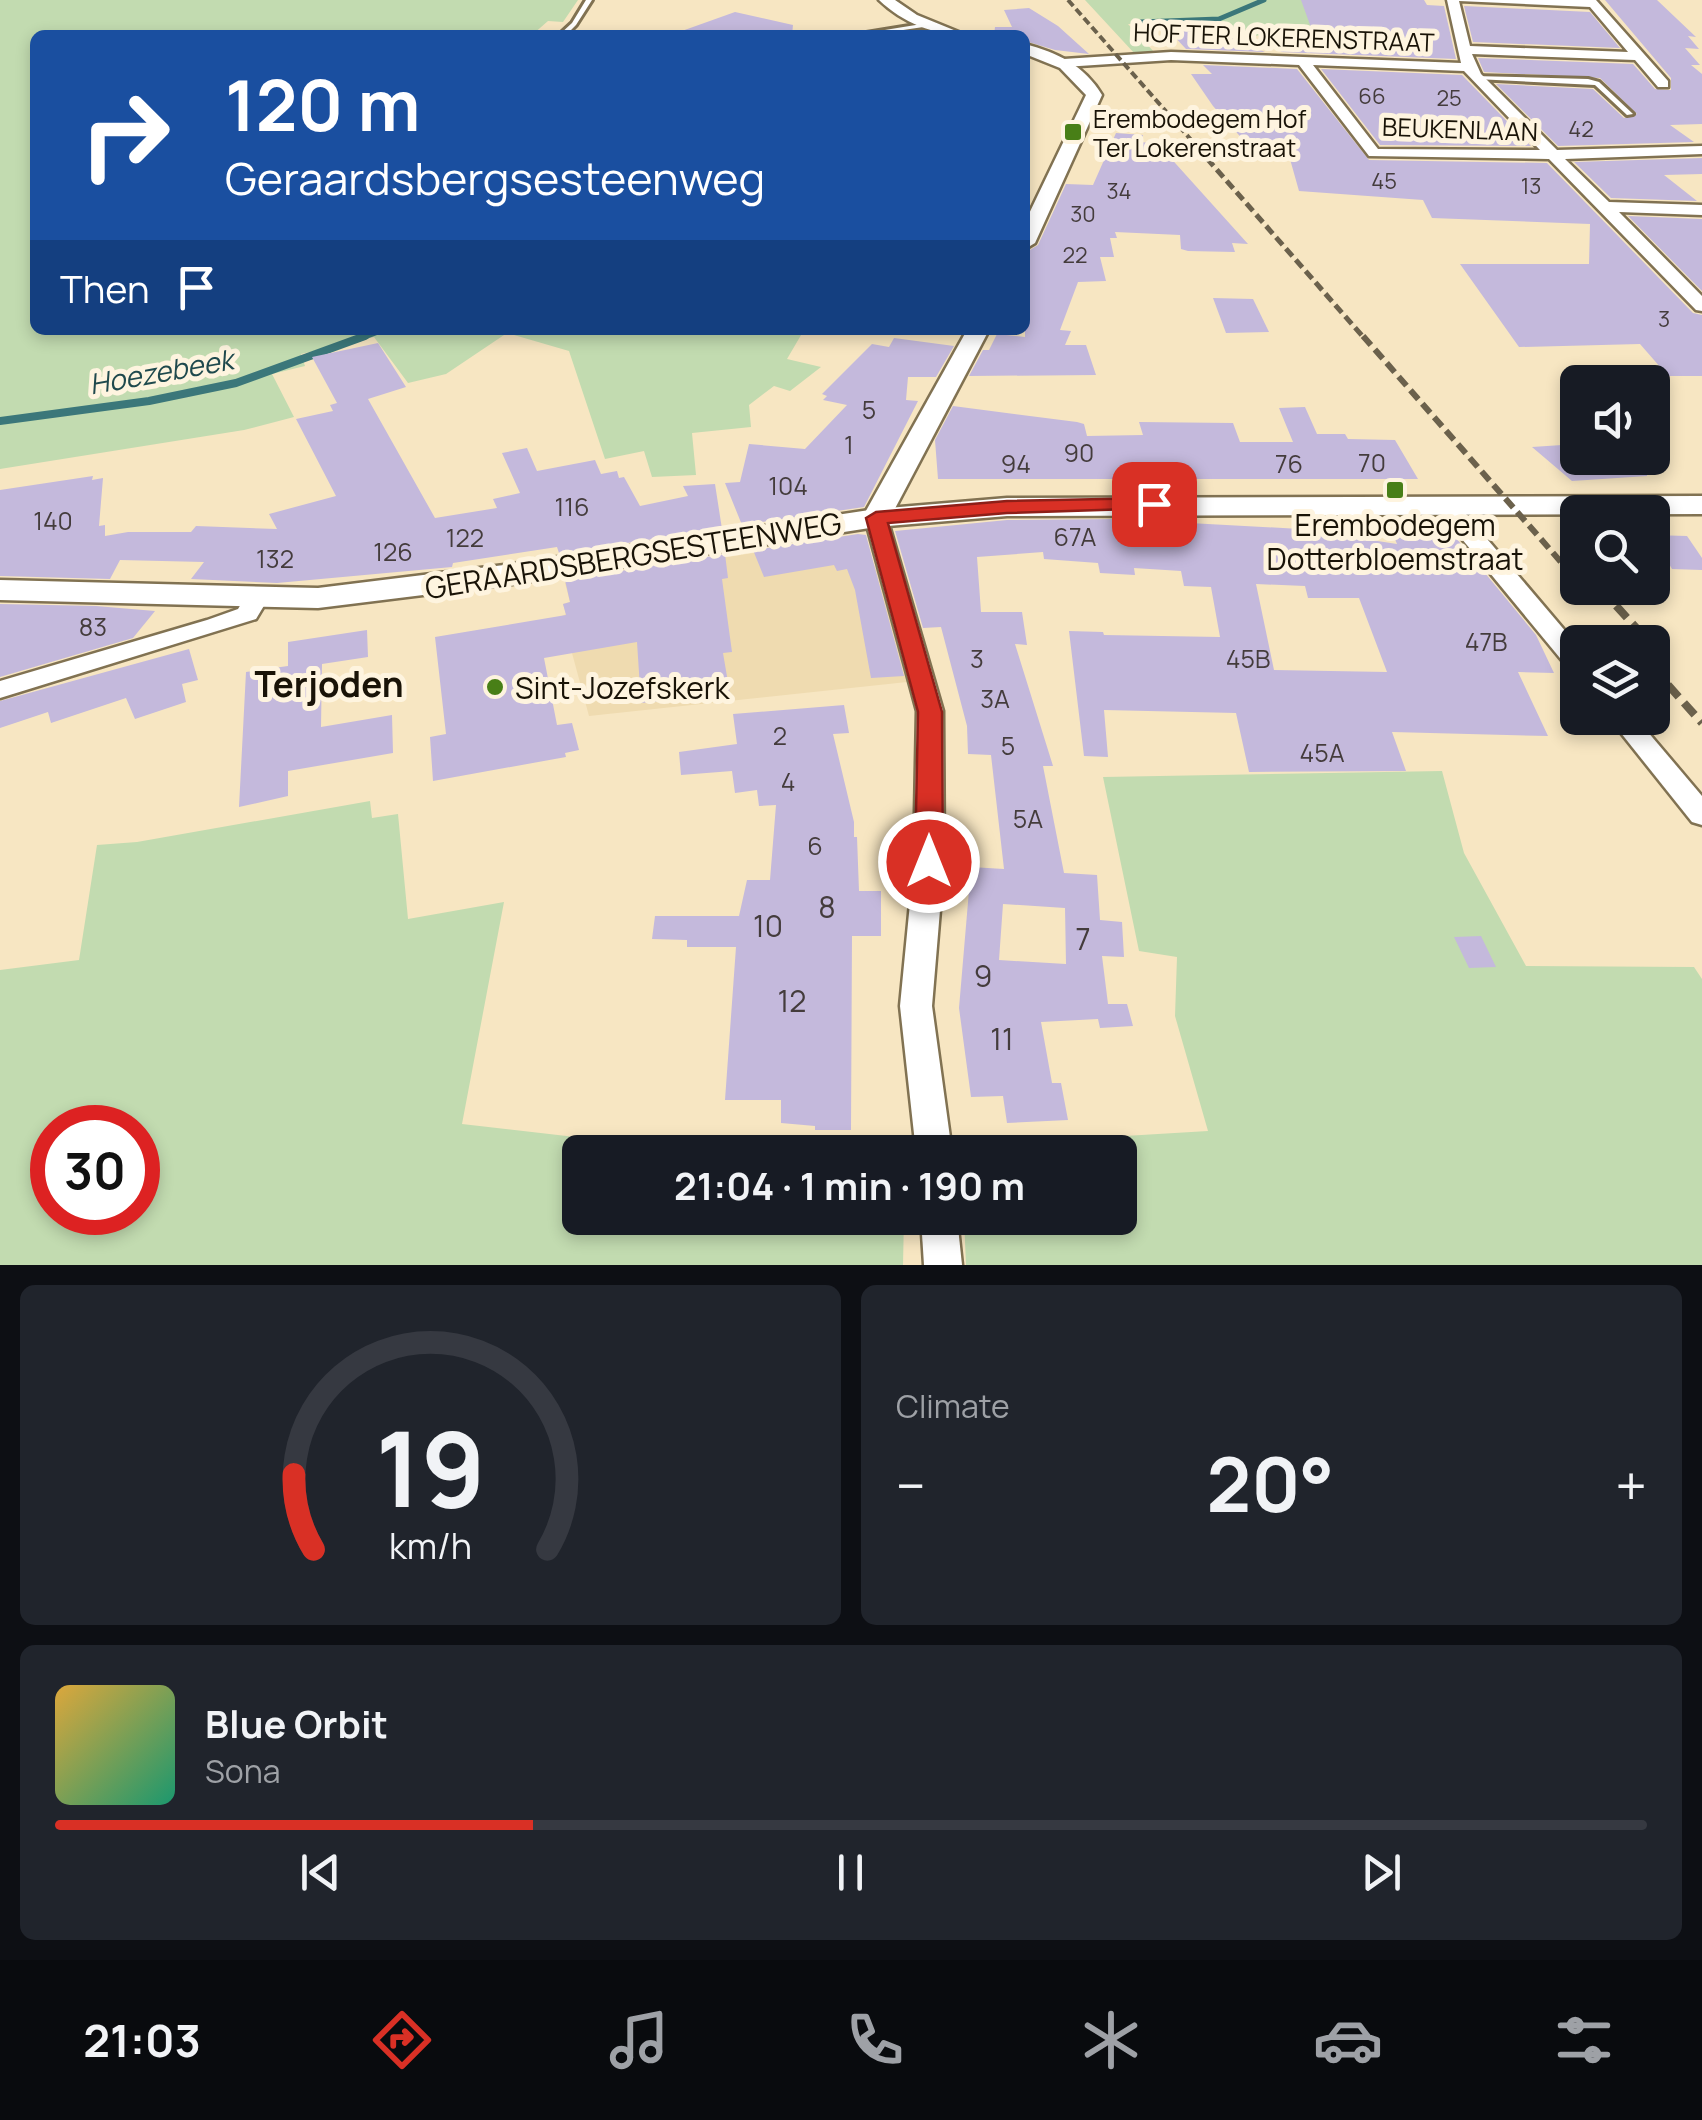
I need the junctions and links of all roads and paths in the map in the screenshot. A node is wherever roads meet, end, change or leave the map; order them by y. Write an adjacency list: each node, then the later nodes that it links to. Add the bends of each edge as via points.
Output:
1 (589, 0): 7 (lane)
2 (886, 0): 6 (street)
3 (1453, 0): 10 (street)
4 (1464, 0): 5 (street)
5 (1592, 2): 12 (street)
6 (930, 26): 8 (lane); 9 (street)
7 (567, 30)
8 (898, 30)
9 (942, 30)
10 (1465, 50): 12 (street); 15 (street)
11 (1030, 51): 14 (street)
12 (1640, 56): 16 (street)
13 (1303, 61): 14 (street, HOF TER LOKERENSTRAAT, via 1156,56); 15 (street, HOF TER LOKERENSTRAAT); 21 (street, BEUKENLAAN, via 1374,153)
14 (1064, 64): 24 (street, via 1087,81 1094,96)
15 (1472, 72): 17 (lane, via 1588,81); 18 (street)
16 (1663, 84)
17 (1629, 114)
18 (1537, 139): 20 (street, BEUKENLAAN); 21 (street)
19 (1702, 150): 20 (street, BEUKENLAAN)
20 (1658, 151): 21 (street, BEUKENLAAN)
21 (1551, 155): 22 (street)
22 (1604, 206): 23 (street); 25 (street)
23 (1702, 210)
24 (1030, 232)
25 (1702, 306)
26 (975, 335): 29 (street)
27 (1446, 505): 28 (main road, GERAARDSBERGSESTEENWEG); 29 (main road, GERAARDSBERGSESTEENWEG, via 1025,506); 32 (street)
28 (1702, 506)
29 (876, 518): 31 (main road, GERAARDSBERGSESTEENWEG, via 401,590); 36 (street, via 930,712 929,862 916,1006)
30 (0, 590): 31 (main road, GERAARDSBERGSESTEENWEG)
31 (256, 600): 33 (street, via 247,614 216,626)
32 (1560, 641)
33 (0, 690)
34 (1636, 735): 35 (street)
35 (1702, 815)
36 (932, 1135)
37 (941, 1235): 38 (street)
38 (943, 1265)

